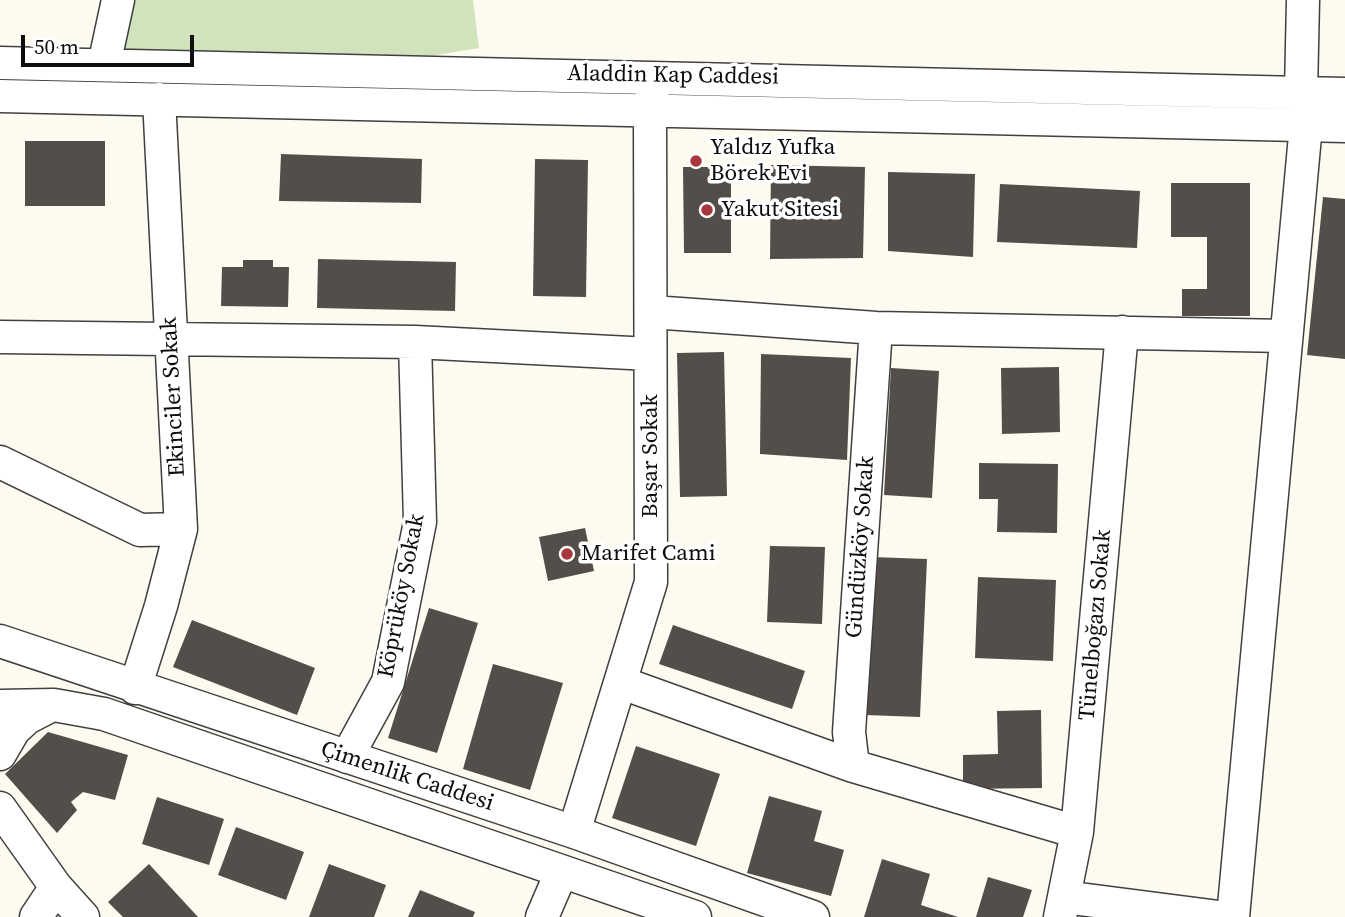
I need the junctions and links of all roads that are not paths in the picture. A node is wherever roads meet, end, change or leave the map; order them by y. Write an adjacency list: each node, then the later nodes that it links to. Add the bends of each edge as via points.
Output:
1 (118, 0): 4 (street)
2 (1303, 0): 6 (street)
3 (0, 63): 4 (street, Aladdin Kap Caddesi)
4 (104, 65): 5 (street, Aladdin Kap Caddesi)
5 (656, 76): 6 (street, Aladdin Kap Caddesi); 10 (street, Başar Sokak)
6 (1301, 92): 7 (street, Aladdin Kap Caddesi)
7 (1345, 94)
8 (0, 96): 9 (street, Aladdin Kap Caddesi)
9 (159, 99): 10 (street, Aladdin Kap Caddesi); 18 (street, Ekinciler Sokak)
10 (650, 110): 11 (street, Aladdin Kap Caddesi); 13 (street, Başar Sokak)
11 (1306, 125): 12 (street, Aladdin Kap Caddesi); 16 (street)
12 (1345, 126)
13 (652, 312): 14 (street); 20 (street, Başar Sokak)
14 (876, 328): 15 (street); 30 (street, Gündüzköy Sokak, via 849,732)
15 (1122, 332): 16 (street); 33 (street, Tünelboğazı Sokak)
16 (1285, 336): 44 (street)
17 (0, 337): 18 (street)
18 (171, 339): 19 (street); 22 (street, Ekinciler Sokak)
19 (415, 342): 20 (street); 29 (street, Köprüköy Sokak, via 420,522 388,682)
20 (650, 354): 24 (street, Başar Sokak, via 651,582)
21 (0, 462): 22 (street, via 140,530)
22 (181, 529): 25 (street, Ekinciler Sokak)
23 (0, 640): 25 (street, Çimenlik Caddesi)
24 (622, 683): 30 (street); 32 (street, Başar Sokak)
25 (135, 688): 29 (street, Çimenlik Caddesi)
26 (54, 705): 27 (street, Çimenlik Caddesi); 28 (street, via 27,718); 35 (street, Çimenlik Caddesi, via 104,714)
27 (0, 706)
28 (0, 754)
29 (347, 757): 32 (street, Çimenlik Caddesi)
30 (853, 766): 33 (street)
31 (0, 808): 36 (street)
32 (573, 832): 42 (street, Çimenlik Caddesi)
33 (1077, 832): 37 (street, Tünelboğazı Sokak)
34 (0, 844): 36 (street)
35 (561, 873): 40 (street); 41 (street, Çimenlik Caddesi)
36 (56, 887): 38 (street); 39 (street)
37 (1062, 907): 43 (street)
38 (36, 917)
39 (83, 917)
40 (542, 917)
41 (695, 917)
42 (813, 917)
43 (1219, 917)
44 (1233, 917)

